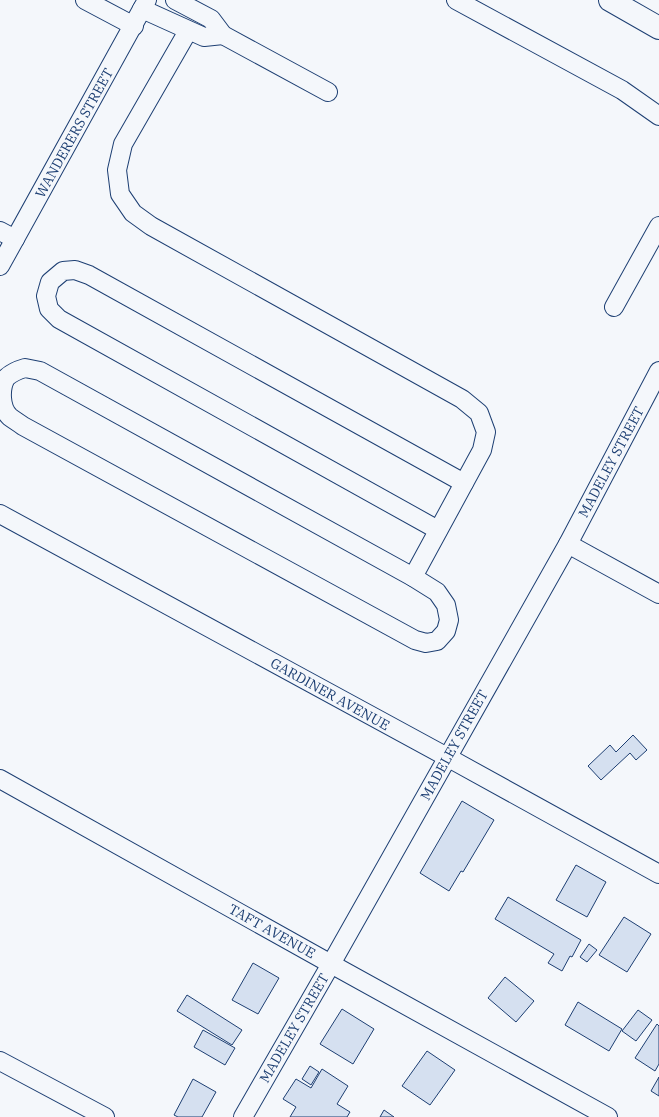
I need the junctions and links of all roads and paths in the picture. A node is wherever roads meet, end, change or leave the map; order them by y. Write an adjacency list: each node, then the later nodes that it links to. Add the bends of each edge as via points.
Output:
1 (85, 0): 7 (street)
2 (175, 0): 6 (street)
3 (456, 0): 12 (street, via 622,90)
4 (610, 0): 8 (main road)
5 (145, 5): 7 (street, WANDERERS STREET); 9 (street)
6 (204, 7): 10 (street)
7 (134, 26): 14 (street, WANDERERS STREET)
8 (659, 28)
9 (188, 31): 10 (street, via 204,37); 18 (street, via 123,144 117,170 120,194 133,213 151,226 462,399 479,414 486,432 482,450)
10 (223, 35): 11 (street)
11 (328, 92)
12 (659, 116)
13 (659, 226): 16 (street)
14 (8, 235): 15 (street, WANDERERS STREET)
15 (0, 266)
16 (614, 307)
17 (659, 371): 21 (street, MADELEY STREET)
18 (464, 483): 20 (street); 20 (street, via 89,275 75,270 63,271 50,282 46,296 49,309 59,320)
19 (0, 514): 24 (street, GARDINER AVENUE)
20 (438, 530): 22 (street)
21 (568, 544): 23 (street); 24 (street, MADELEY STREET)
22 (412, 577): 22 (street, via 40,371 25,368 15,371 5,379 0,390 1,403 9,416 23,426 415,640 426,643 437,641 446,631 449,620 446,605 437,592)
23 (659, 594)
24 (447, 757): 26 (street, GARDINER AVENUE); 27 (street, MADELEY STREET)
25 (0, 779): 27 (street, TAFT AVENUE)
26 (659, 874)
27 (331, 964): 30 (street, MADELEY STREET); 31 (street, TAFT AVENUE)
28 (0, 1061): 29 (street)
29 (105, 1117)
30 (243, 1117)
31 (608, 1117)

